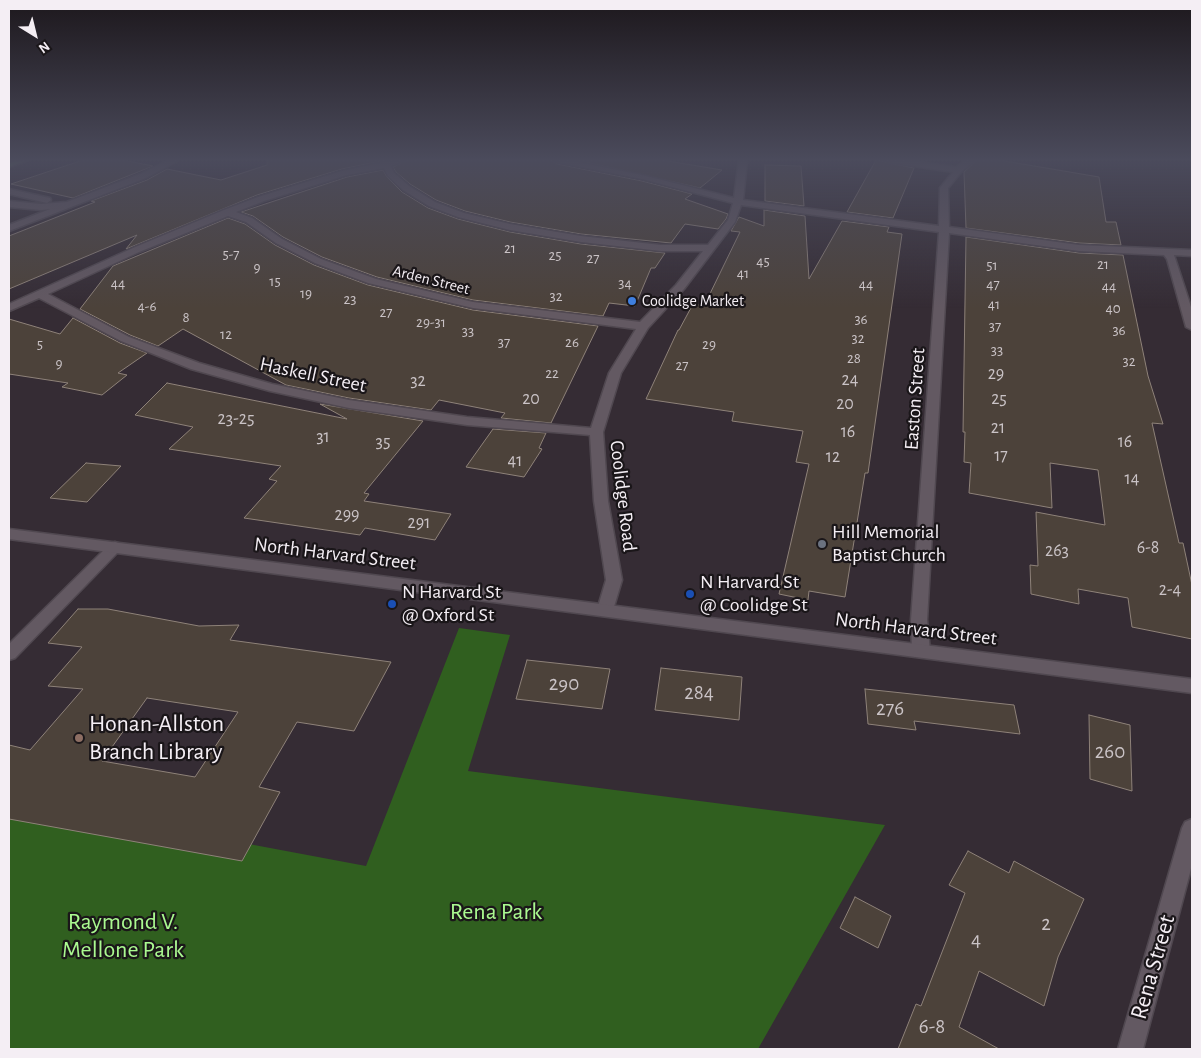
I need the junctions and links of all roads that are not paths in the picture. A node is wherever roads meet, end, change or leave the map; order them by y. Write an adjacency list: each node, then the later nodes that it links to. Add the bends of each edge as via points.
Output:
1 (57, 209): 8 (street)
2 (235, 209): 7 (street)
3 (447, 209): 10 (street, via 510,227 581,239 661,248)
4 (736, 209): 10 (street, Coolidge Road, via 732,220)
5 (793, 209): 9 (street)
6 (945, 209): 9 (street, Easton Street)
7 (228, 212): 13 (street); 15 (street, Arden Street, via 249,220 279,242 318,261 372,281 474,305)
8 (9, 228)
9 (945, 230): 11 (street, via 1079,248); 21 (street, Easton Street, via 919,620)
10 (709, 248): 15 (street, Coolidge Road, via 680,287)
11 (1167, 252): 12 (street); 16 (street, via 1172,259)
12 (1192, 253)
13 (40, 294): 14 (street); 17 (street, Haskell Street, via 126,339 195,366 270,387 349,404 467,421)
14 (9, 308)
15 (643, 326): 17 (street, Coolidge Road, via 615,373)
16 (1192, 327)
17 (596, 432): 20 (street, Coolidge Road, via 601,501 614,580)
18 (9, 534): 19 (street, North Harvard Street)
19 (115, 547): 20 (street, North Harvard Street); 22 (street)
20 (605, 610): 21 (street, North Harvard Street)
21 (921, 651): 23 (street, North Harvard Street)
22 (9, 654)
23 (1192, 686)
24 (1192, 828): 25 (street, Rena Street)
25 (1130, 1049)

